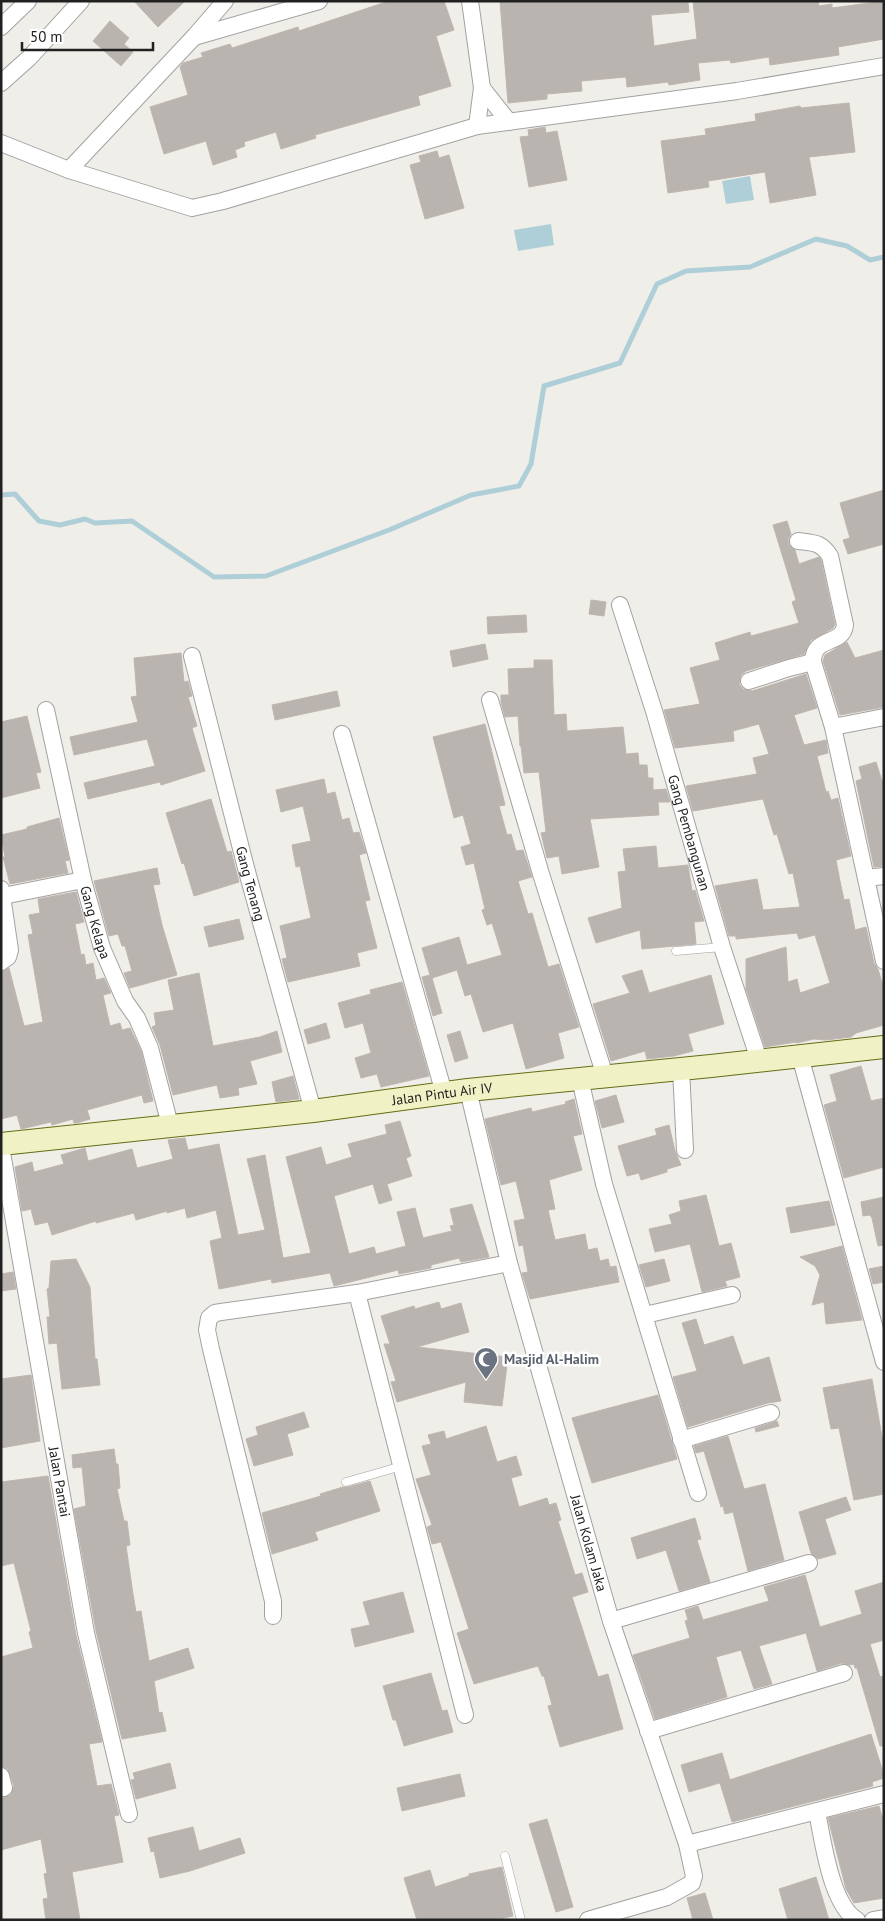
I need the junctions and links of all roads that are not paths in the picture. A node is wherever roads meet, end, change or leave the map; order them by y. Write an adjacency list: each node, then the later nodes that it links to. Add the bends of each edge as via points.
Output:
1 (28, 1): 6 (street)
2 (81, 1): 9 (street, via 29,58)
3 (224, 1): 7 (street)
4 (320, 1): 7 (street)
5 (470, 1): 10 (street)
6 (1, 27)
7 (194, 38): 14 (street)
8 (884, 66): 11 (street, via 737,91)
9 (1, 83)
10 (482, 88): 11 (street); 12 (street)
11 (509, 122): 12 (street)
12 (477, 126): 14 (street, via 192,208)
13 (1, 143): 14 (street)
14 (69, 170)
15 (798, 541): 18 (street, via 824,546 830,556 845,625 841,635 817,647)
16 (620, 605): 29 (street, Gang Pembangunan)
17 (192, 656): 41 (street, Gang Tenang)
18 (813, 662): 19 (street); 23 (street)
19 (749, 681)
20 (490, 700): 37 (street)
21 (46, 710): 27 (street, Gang Kelapa)
22 (884, 717): 23 (street)
23 (833, 727): 26 (street)
24 (342, 734): 40 (street)
25 (884, 876): 26 (street)
26 (866, 878): 31 (street)
27 (83, 880): 28 (street); 42 (street, Gang Kelapa, via 110,971 150,1048)
28 (2, 892): 32 (street, via 10,950 8,957)
29 (722, 947): 30 (lane); 35 (street, Gang Pembangunan)
30 (676, 952)
31 (884, 961)
32 (1, 962)
33 (884, 1047): 34 (main road, Jalan Pintu Air IV)
34 (800, 1056): 35 (main road, Jalan Pintu Air IV); 49 (street)
35 (758, 1060): 36 (main road, Jalan Pintu Air IV)
36 (681, 1069): 37 (main road, Jalan Pintu Air IV); 44 (street)
37 (605, 1076): 38 (main road, Jalan Pintu Air IV)
38 (580, 1079): 39 (main road, Jalan Pintu Air IV); 48 (street, via 604,1184)
39 (468, 1090): 40 (main road, Jalan Pintu Air IV); 45 (street, Jalan Kolam Jaka)
40 (444, 1093): 41 (main road, Jalan Pintu Air IV)
41 (313, 1111): 42 (main road, Jalan Pintu Air IV)
42 (170, 1125): 43 (main road, Jalan Pintu Air IV)
43 (1, 1145): 63 (street, Jalan Pantai, via 86,1633)
44 (685, 1150)
45 (509, 1263): 46 (street); 57 (street, Jalan Kolam Jaka)
46 (358, 1293): 52 (street); 56 (street, via 215,1313 207,1324 273,1600)
47 (732, 1295): 48 (street)
48 (645, 1315): 51 (street)
49 (884, 1362)
50 (771, 1413): 51 (street)
51 (681, 1440): 54 (street)
52 (402, 1466): 53 (lane); 59 (street)
53 (346, 1482)
54 (698, 1493)
55 (809, 1563): 57 (street)
56 (273, 1616)
57 (610, 1622): 60 (street, Jalan Kolam Jaka)
58 (844, 1673): 60 (street)
59 (465, 1715)
60 (648, 1731): 64 (street, Jalan Kolam Jaka)
61 (884, 1794): 62 (street)
62 (816, 1812): 64 (street); 69 (street, via 832,1879 849,1915)
63 (129, 1814)
64 (687, 1844): 68 (street, Jalan Kolam Jaka, via 694,1876 692,1883 667,1897)
65 (505, 1856): 67 (lane)
66 (884, 1918): 70 (street)
67 (521, 1920)
68 (588, 1920)
69 (858, 1920)
70 (873, 1920)

